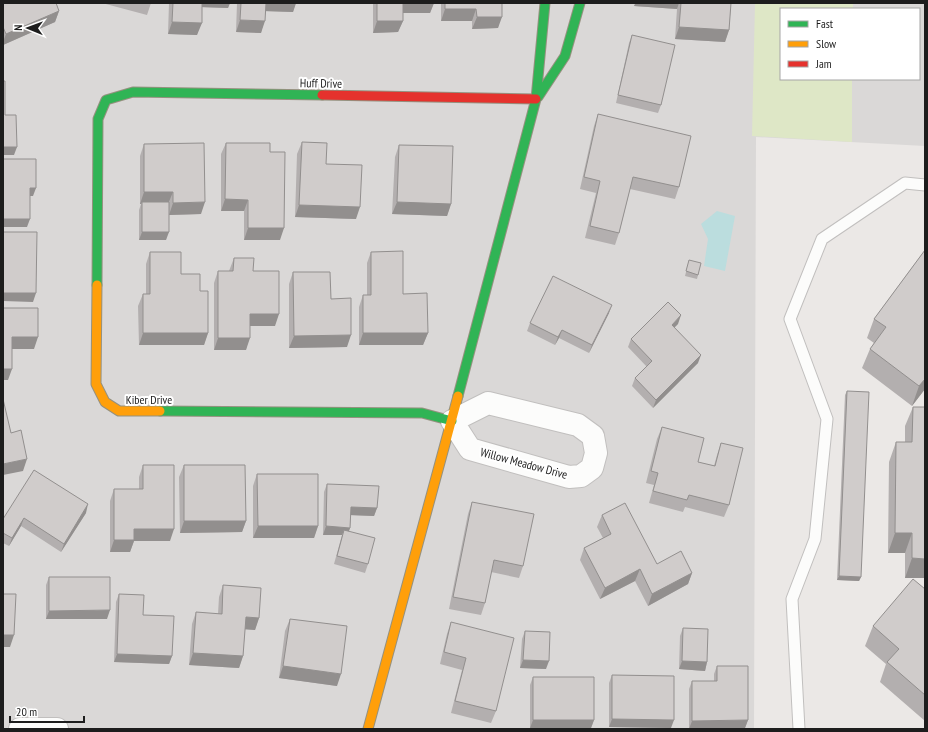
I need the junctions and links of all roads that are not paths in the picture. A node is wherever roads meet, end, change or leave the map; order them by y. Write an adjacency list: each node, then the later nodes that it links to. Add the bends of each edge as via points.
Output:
1 (545, 3): 3 (street)
2 (580, 3): 3 (street, via 565,56)
3 (536, 99): 4 (street, Huff Drive, via 133,92); 6 (street)
4 (106, 100): 6 (street, Kiber Drive, via 98,119 96,376 96,384 105,402 119,411 422,413)
5 (925, 185): 10 (lane, via 905,183 822,239 790,319 827,419 815,539 792,599)
6 (452, 421): 6 (street, Willow Meadow Drive, via 488,403 578,425 593,436 596,453 592,468 581,476 569,477 470,449); 9 (street)
7 (20, 729): 8 (street)
8 (57, 729)
9 (368, 729)
10 (799, 729)

